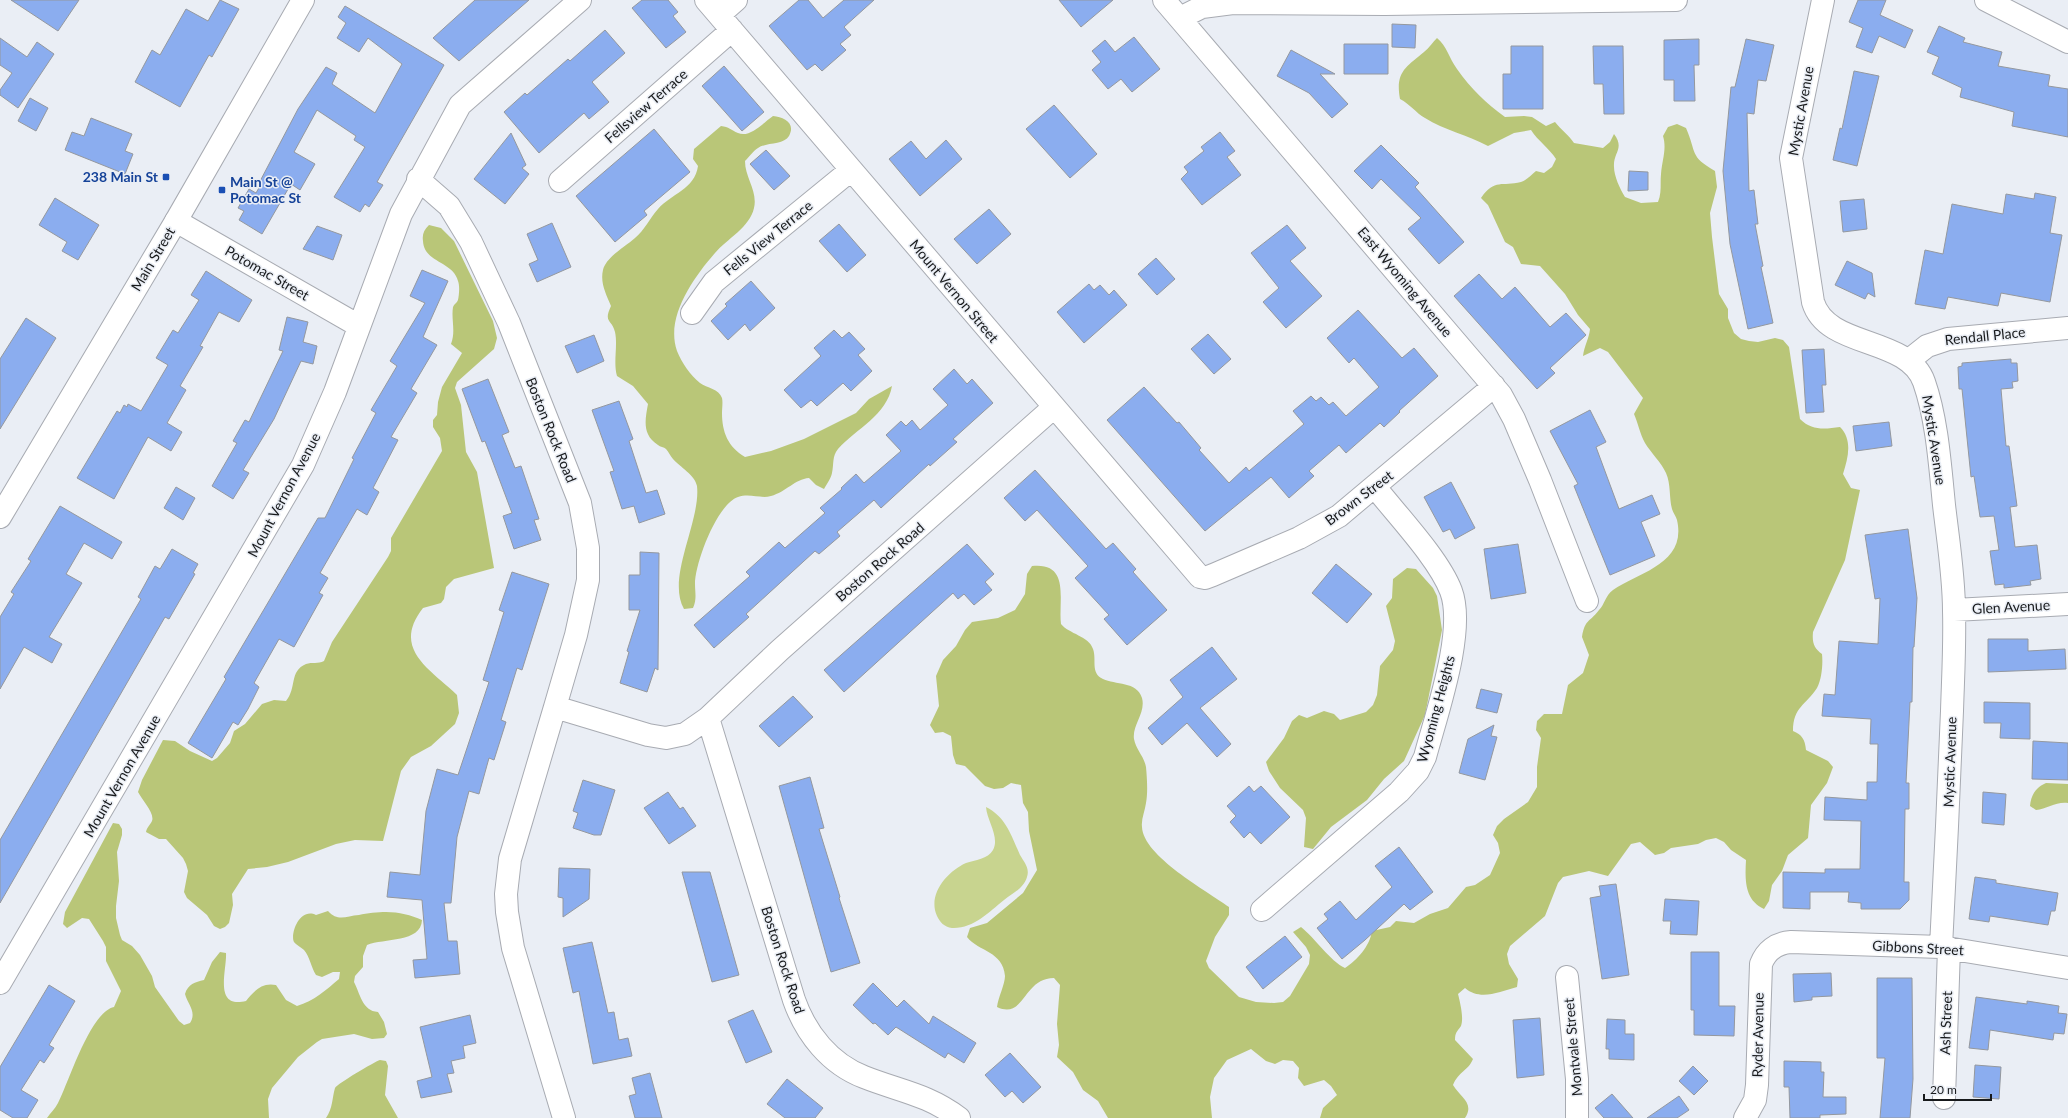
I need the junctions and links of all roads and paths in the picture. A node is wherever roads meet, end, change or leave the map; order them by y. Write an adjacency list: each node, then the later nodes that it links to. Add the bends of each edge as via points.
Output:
1 (303, 0): 14 (street, Main Street)
2 (580, 0): 12 (street, Mount Vernon Avenue, via 463,100)
3 (736, 0): 8 (street, Fellsview Terrace)
4 (1164, 0): 9 (street, East Wyoming Avenue)
5 (1676, 0): 9 (street, via 1385,4 1233,3 1202,8)
6 (1823, 0): 18 (street, Mystic Avenue, via 1791,158 1813,302 1816,313 1826,323)
7 (1986, 0): 10 (street)
8 (719, 15): 11 (street, Mount Vernon Street); 13 (street, Fellsview Terrace)
9 (1180, 18): 19 (street, East Wyoming Avenue)
10 (2068, 42)
11 (851, 170): 15 (street, Fells View Terrace, via 714,282); 20 (street, Mount Vernon Street)
12 (418, 179): 16 (street, Mount Vernon Avenue, via 401,214); 27 (street, Boston Rock Road, via 449,206 471,242 509,323 580,503 588,548 588,580 576,635)
13 (560, 181)
14 (176, 221): 16 (street, Potomac Street); 22 (street, Main Street)
15 (692, 313)
16 (359, 326): 34 (street, Mount Vernon Avenue, via 327,413 303,465)
17 (2068, 328): 18 (street, Rendall Place, via 1948,339 1927,346)
18 (1908, 361): 26 (street, Mystic Avenue, via 1921,375 1929,399 1939,458)
19 (1494, 386): 21 (street, Brown Street); 24 (street, East Wyoming Avenue, via 1517,426)
20 (1053, 408): 23 (street, Mount Vernon Street, via 1196,574); 28 (street, Boston Rock Road, via 780,650)
21 (1375, 487): 23 (street, Brown Street, via 1339,516 1319,528); 29 (street, Wyoming Heights, via 1438,569 1451,591 1455,609 1454,642 1425,757 1418,771 1399,792)
22 (0, 517)
23 (1204, 578)
24 (1587, 601)
25 (2068, 604): 26 (street, Glen Avenue)
26 (1954, 610): 30 (street, Mystic Avenue)
27 (555, 707): 28 (street, Boston Rock Road, via 666,738 685,734); 36 (street, Boston Rock Road, via 510,858 506,894 507,918 513,948)
28 (708, 718): 37 (street, Boston Rock Road, via 794,1000 806,1027 824,1051 853,1072 920,1095)
29 (1262, 910)
30 (1945, 947): 31 (street, Gibbons Street, via 1791,942 1779,944); 32 (street, Gibbons Street); 35 (street, Ash Street)
31 (1769, 951): 39 (street, Ryder Avenue, via 1762,960 1760,972 1755,1100)
32 (2068, 968)
33 (1567, 977): 38 (street, Montvale Street, via 1577,1079)
34 (0, 983)
35 (1944, 1098)
36 (564, 1118)
37 (959, 1118)
38 (1577, 1118)
39 (1745, 1118)

